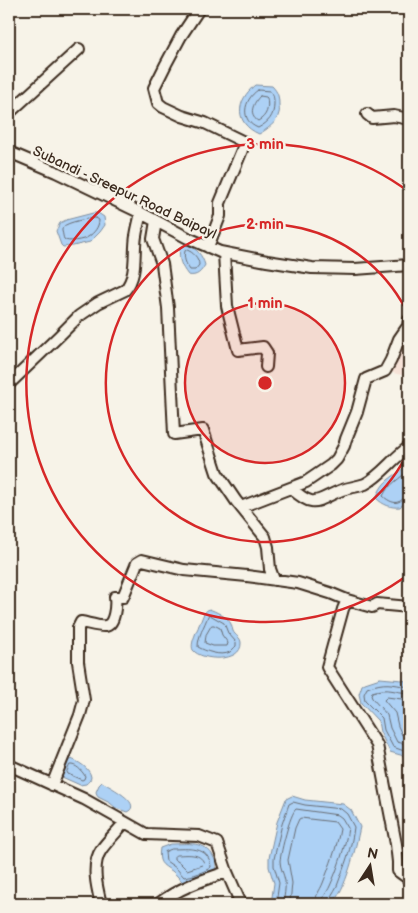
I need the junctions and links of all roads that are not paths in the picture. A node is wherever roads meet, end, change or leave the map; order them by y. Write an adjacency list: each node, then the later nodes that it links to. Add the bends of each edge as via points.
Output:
1 (200, 9): 9 (street, via 181,36 154,88 158,103 163,107 244,142 220,203 220,216)
2 (79, 49): 3 (street)
3 (9, 113)
4 (367, 114): 5 (street, via 372,118 394,116)
5 (409, 119)
6 (9, 152): 7 (street, Subandi - Sreepur Road Baipayl)
7 (141, 213): 8 (street, Subandi - Sreepur Road Baipayl); 14 (street, via 134,267 125,290 79,316)
8 (156, 221): 9 (street, Subandi - Sreepur Road Baipayl); 17 (street, via 153,239 162,264 168,308 174,434 203,430 217,473)
9 (208, 247): 10 (street, Subandi - Sreepur Road Baipayl)
10 (224, 253): 11 (street, Subandi - Sreepur Road Baipayl, via 312,268); 13 (street, via 227,306 238,350 263,347 267,353)
11 (409, 267)
12 (409, 320): 16 (street, via 385,371 366,379 358,412 337,459 306,482)
13 (266, 367)
14 (9, 384)
15 (409, 447): 16 (street, via 366,483 317,502 300,496)
16 (291, 488): 17 (street)
17 (241, 507): 18 (street, via 265,537)
18 (274, 580): 19 (street, via 298,583); 22 (street, via 184,570 142,560 137,563 123,597 115,597 115,613 110,623 106,626 81,622 78,628 78,662 84,700)
19 (347, 600): 20 (street, via 372,607 377,604); 25 (street, via 327,667 377,745 398,871)
20 (409, 607)
21 (9, 765): 22 (street)
22 (52, 785): 23 (street, via 84,799)
23 (124, 823): 24 (street, via 146,834 199,836 217,843); 26 (street, via 100,852 96,867)
24 (227, 872): 27 (street, via 189,885); 28 (street)
25 (409, 879)
26 (101, 904)
27 (158, 904)
28 (241, 904)

